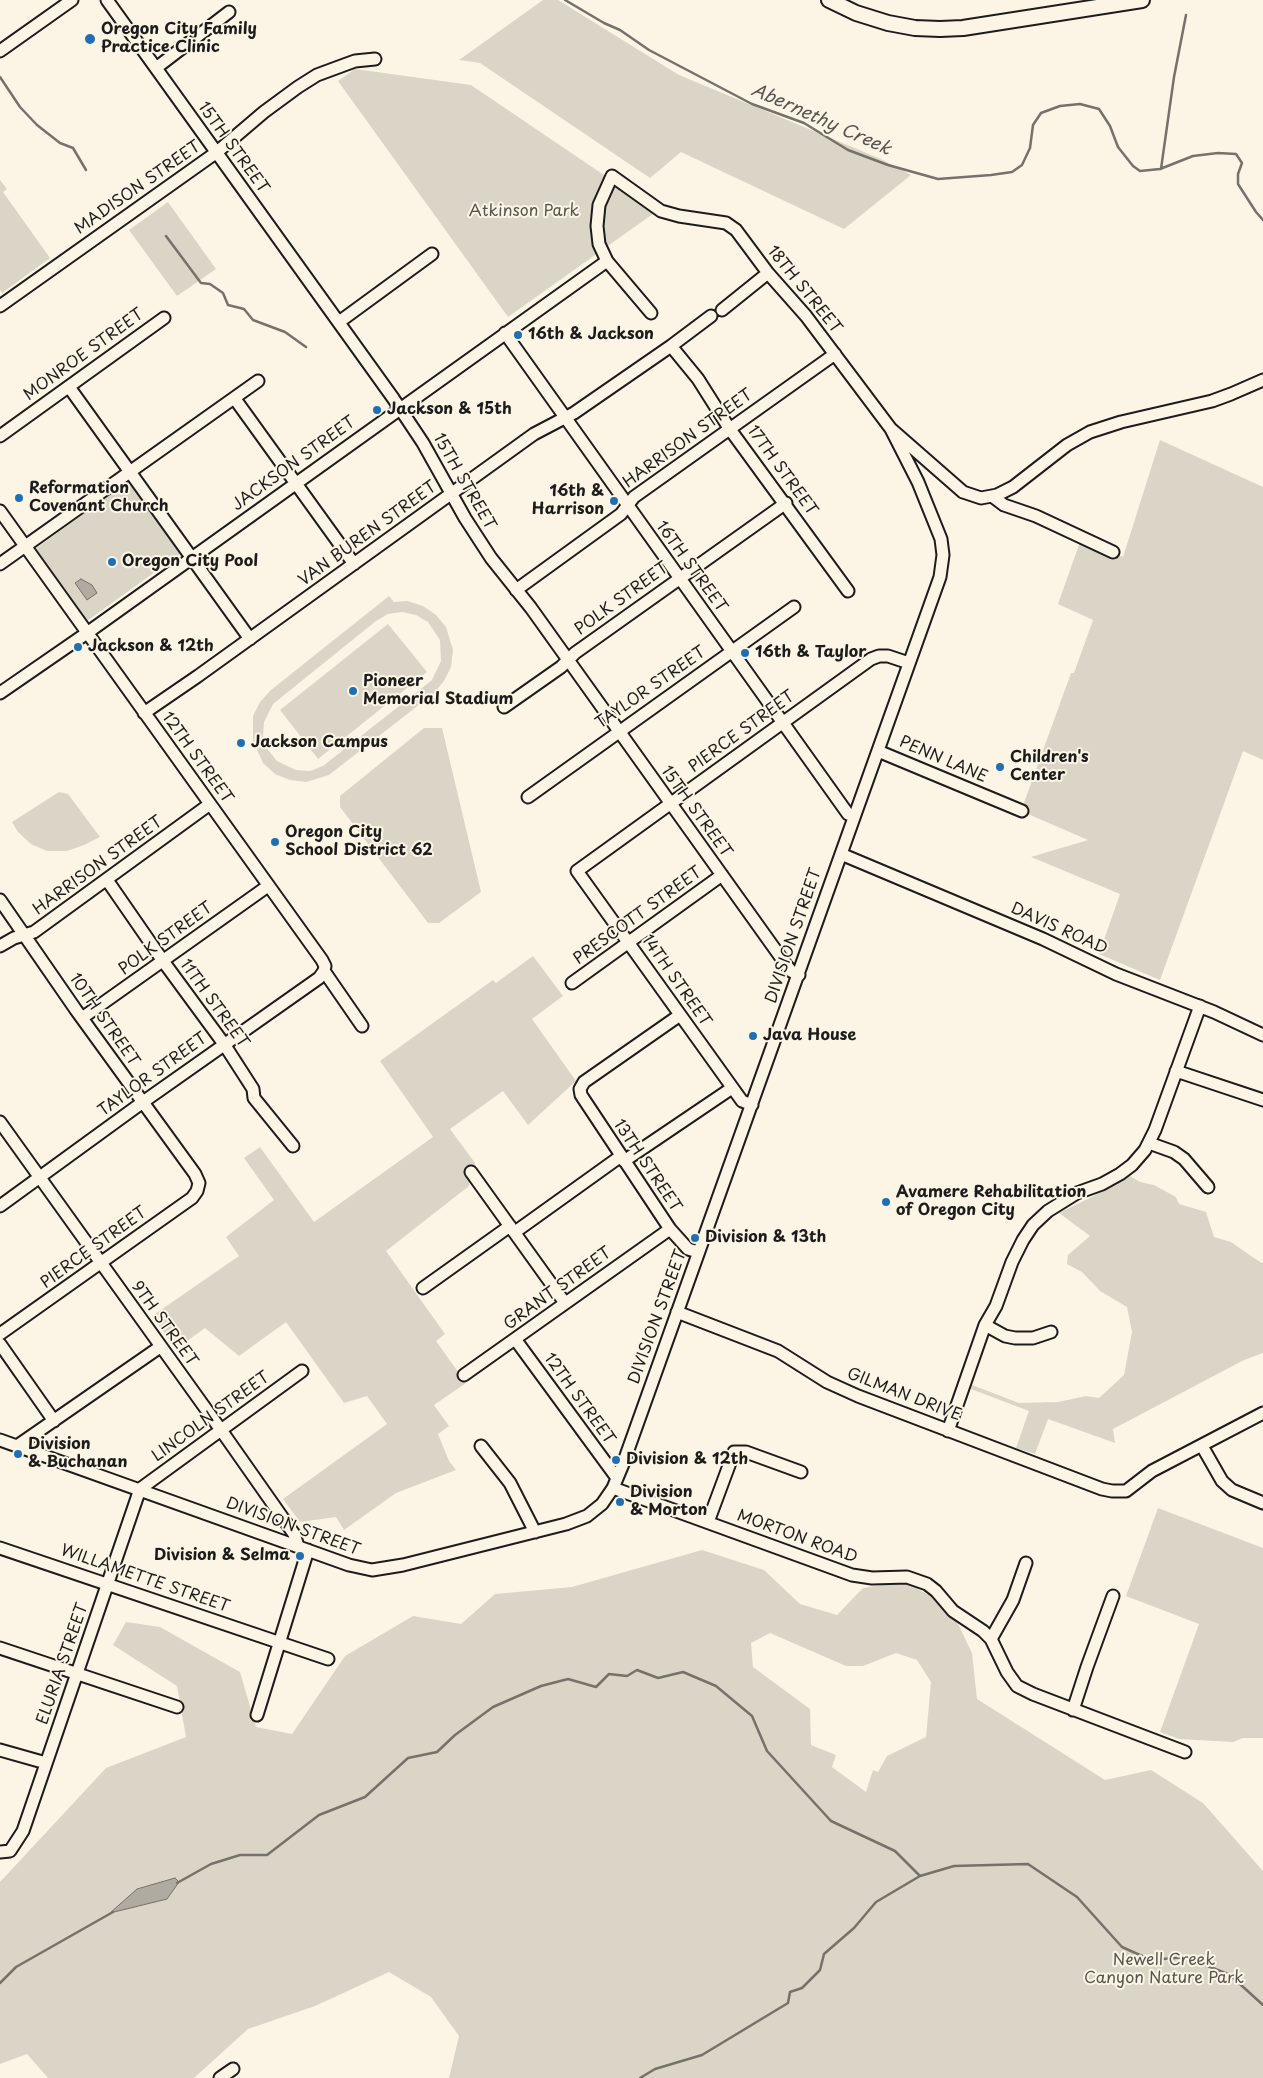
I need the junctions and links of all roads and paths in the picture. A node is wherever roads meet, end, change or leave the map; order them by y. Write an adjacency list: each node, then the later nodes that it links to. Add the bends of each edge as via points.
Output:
1 (72, 0): 6 (street)
2 (107, 0): 8 (street, 15TH STREET)
3 (829, 0): 4 (main road, via 888,24 940,29)
4 (1142, 0)
5 (229, 12): 8 (street)
6 (0, 52)
7 (375, 59): 9 (street, MADISON STREET, via 355,61 310,79 269,108)
8 (156, 68): 9 (street, 15TH STREET)
9 (217, 152): 13 (street, MADISON STREET); 18 (street, 15TH STREET)
10 (432, 254): 18 (street)
11 (607, 261): 12 (street, 18TH STREET, via 599,244 597,226 599,205 612,176 666,213 726,223 736,230); 15 (street); 19 (street, JACKSON STREET)
12 (768, 273): 14 (street); 21 (street, 18TH STREET)
13 (0, 306)
14 (722, 310)
15 (651, 313)
16 (711, 316): 20 (street, VAN BUREN STREET)
17 (164, 318): 24 (street, MONROE STREET)
18 (338, 322): 26 (street, 15TH STREET)
19 (505, 333): 26 (street, JACKSON STREET); 27 (street, 16TH STREET)
20 (672, 346): 27 (street, VAN BUREN STREET); 28 (street, 17TH STREET)
21 (835, 354): 28 (street, HARRISON STREET); 29 (street, 18TH STREET)
22 (1263, 380): 36 (street, via 1202,404 1090,432 1013,488)
23 (258, 381): 25 (street)
24 (69, 387): 30 (street, MONROE STREET); 32 (street)
25 (235, 399): 32 (street); 34 (street)
26 (400, 408): 34 (street, JACKSON STREET); 35 (street, 15TH STREET)
27 (565, 418): 35 (street, VAN BUREN STREET, via 534,434); 38 (street, 16TH STREET)
28 (730, 428): 37 (street, 17TH STREET); 38 (street, HARRISON STREET, via 636,496)
29 (891, 429): 31 (street, 18TH STREET); 33 (street, 18TH STREET)
30 (0, 436)
31 (927, 460): 33 (street); 36 (street, 18TH STREET, via 967,494 981,498)
32 (130, 471): 41 (street); 43 (street)
33 (913, 471): 40 (street, 18TH STREET)
34 (296, 483): 43 (street, JACKSON STREET); 45 (street)
35 (451, 493): 45 (street, VAN BUREN STREET); 47 (street, 15TH STREET, via 491,558)
36 (992, 496): 42 (street, via 1004,506 1036,516)
37 (786, 503): 46 (street, POLK STREET); 48 (street, 17TH STREET)
38 (627, 506): 46 (street, 16TH STREET); 47 (street, HARRISON STREET)
39 (0, 511): 41 (street, 12TH STREET)
40 (941, 539): 54 (street, DIVISION STREET, via 940,576)
41 (25, 546): 44 (street); 50 (street, 12TH STREET)
42 (1113, 552)
43 (192, 558): 50 (street, JACKSON STREET); 51 (street)
44 (0, 564)
45 (354, 564): 51 (street, VAN BUREN STREET)
46 (679, 578): 52 (street, 16TH STREET); 53 (street, POLK STREET)
47 (516, 590): 53 (street, 15TH STREET)
48 (848, 591)
49 (794, 607): 52 (street, TAYLOR STREET)
50 (87, 633): 55 (street, JACKSON STREET); 57 (street, 12TH STREET)
51 (250, 639): 57 (street, VAN BUREN STREET)
52 (732, 652): 58 (street, 16TH STREET); 59 (street, TAYLOR STREET)
53 (568, 660): 56 (street, POLK STREET); 59 (street, 15TH STREET)
54 (909, 663): 58 (street, PIERCE STREET, via 888,656 871,659); 60 (street, DIVISION STREET)
55 (0, 693)
56 (504, 707)
57 (144, 713): 62 (street, 12TH STREET)
58 (783, 722): 63 (street, PIERCE STREET); 65 (street, 16TH STREET, via 848,814)
59 (619, 731): 61 (street, TAYLOR STREET); 63 (street, 15TH STREET)
60 (878, 751): 64 (street, PENN LANE); 65 (street, DIVISION STREET)
61 (528, 797)
62 (210, 804): 69 (street, HARRISON STREET); 70 (street, 12TH STREET)
63 (671, 804): 67 (street, PIERCE STREET); 68 (street, 15TH STREET)
64 (1022, 811)
65 (854, 816): 66 (street, DIVISION STREET)
66 (840, 854): 77 (street, DIVISION STREET); 79 (street, DAVIS ROAD, via 1043,938 1116,974)
67 (576, 871): 73 (street, 14TH STREET)
68 (722, 875): 73 (street, PRESCOTT STREET); 77 (street, 15TH STREET, via 787,966)
69 (107, 880): 72 (street, HARRISON STREET, via 34,932); 75 (street, 11TH STREET)
70 (268, 886): 75 (street, POLK STREET); 76 (street, 12TH STREET, via 324,962)
71 (0, 900): 72 (street, 10TH STREET)
72 (24, 935): 74 (street, HARRISON STREET); 81 (street, 10TH STREET)
73 (628, 942): 78 (street, PRESCOTT STREET); 80 (street, 14TH STREET)
74 (0, 946)
75 (163, 961): 81 (street, POLK STREET); 84 (street, 11TH STREET)
76 (324, 971): 82 (street, 12TH STREET); 84 (street, TAYLOR STREET, via 319,978)
77 (799, 975): 89 (street, DIVISION STREET)
78 (572, 983)
79 (1200, 1006): 83 (street, DAVIS ROAD); 85 (street)
80 (680, 1016): 86 (street, 14TH STREET); 93 (street, 13TH STREET, via 584,1082 580,1089 580,1095)
81 (82, 1018): 88 (street, 10TH STREET)
82 (362, 1026)
83 (1263, 1035)
84 (224, 1044): 88 (street, TAYLOR STREET); 92 (street, 11TH STREET, via 253,1089 254,1098)
85 (1176, 1071): 87 (street); 91 (street)
86 (732, 1088): 89 (street, 14TH STREET, via 742,1101); 93 (street)
87 (1263, 1100)
88 (143, 1102): 95 (street, TAYLOR STREET); 96 (street, 10TH STREET)
89 (752, 1105): 101 (street, DIVISION STREET)
90 (0, 1122): 95 (street, 9TH STREET)
91 (1150, 1142): 97 (street, via 1184,1159); 106 (street, via 1132,1165 1120,1174 1077,1193 1033,1225 1014,1255 996,1306)
92 (293, 1146)
93 (622, 1159): 99 (street); 100 (street, 13TH STREET)
94 (471, 1172): 99 (street)
95 (39, 1178): 98 (street, TAYLOR STREET); 102 (street, 9TH STREET)
96 (200, 1183): 102 (street, PIERCE STREET, via 192,1198)
97 (1208, 1187)
98 (0, 1206)
99 (513, 1229): 103 (street); 104 (street)
100 (670, 1229): 101 (street, 13TH STREET, via 688,1248); 104 (street, GRANT STREET)
101 (698, 1252): 105 (street, DIVISION STREET)
102 (100, 1263): 108 (street, PIERCE STREET); 111 (street, 9TH STREET)
103 (423, 1288)
104 (566, 1303): 109 (street, GRANT STREET)
105 (677, 1312): 117 (street, GILMAN DRIVE, via 778,1351 843,1390); 123 (street, DIVISION STREET)
106 (985, 1325): 107 (street, via 1015,1338 1033,1338); 117 (street)
107 (1051, 1332)
108 (0, 1334)
109 (515, 1339): 113 (street, GRANT STREET); 123 (street, 12TH STREET)
110 (0, 1344): 115 (street)
111 (160, 1347): 115 (street); 116 (street, 9TH STREET)
112 (302, 1371): 116 (street, LINCOLN STREET)
113 (464, 1375)
114 (1263, 1413): 121 (street)
115 (54, 1421): 119 (street)
116 (221, 1430): 124 (street, LINCOLN STREET); 129 (street, 9TH STREET)
117 (948, 1431): 121 (street, GILMAN DRIVE, via 1102,1489 1126,1491 1152,1472)
118 (0, 1440): 119 (street, DIVISION STREET)
119 (17, 1446): 124 (street, DIVISION STREET)
120 (481, 1446): 127 (street, via 510,1483)
121 (1202, 1446): 125 (street, via 1222,1481 1232,1490)
122 (801, 1472): 126 (street, via 746,1452 734,1452)
123 (615, 1483): 126 (street, MORTON ROAD); 127 (street, DIVISION STREET, via 602,1504 587,1516)
124 (140, 1489): 129 (street, DIVISION STREET); 131 (street, ELURIA STREET)
125 (1263, 1503)
126 (708, 1522): 133 (street, MORTON ROAD, via 852,1576 918,1580 936,1591 953,1611)
127 (535, 1532): 129 (street, DIVISION STREET, via 372,1570)
128 (0, 1548): 131 (street, WILLAMETTE STREET)
129 (303, 1548): 134 (street)
130 (1026, 1563): 133 (street, via 1013,1600)
131 (108, 1583): 134 (street, WILLAMETTE STREET); 137 (street, ELURIA STREET)
132 (1114, 1596): 139 (street)
133 (991, 1639): 139 (street, MORTON ROAD, via 1014,1683)
134 (280, 1643): 136 (street, WILLAMETTE STREET); 140 (street)
135 (0, 1648): 137 (street)
136 (328, 1659)
137 (77, 1674): 138 (street); 143 (street, ELURIA STREET)
138 (177, 1707)
139 (1073, 1710): 142 (street, MORTON ROAD)
140 (257, 1715)
141 (0, 1750): 143 (street)
142 (1184, 1752)
143 (46, 1763): 144 (street, ELURIA STREET, via 23,1831 10,1851)
144 (0, 1852)
145 (233, 2069): 146 (street)
146 (220, 2078)

